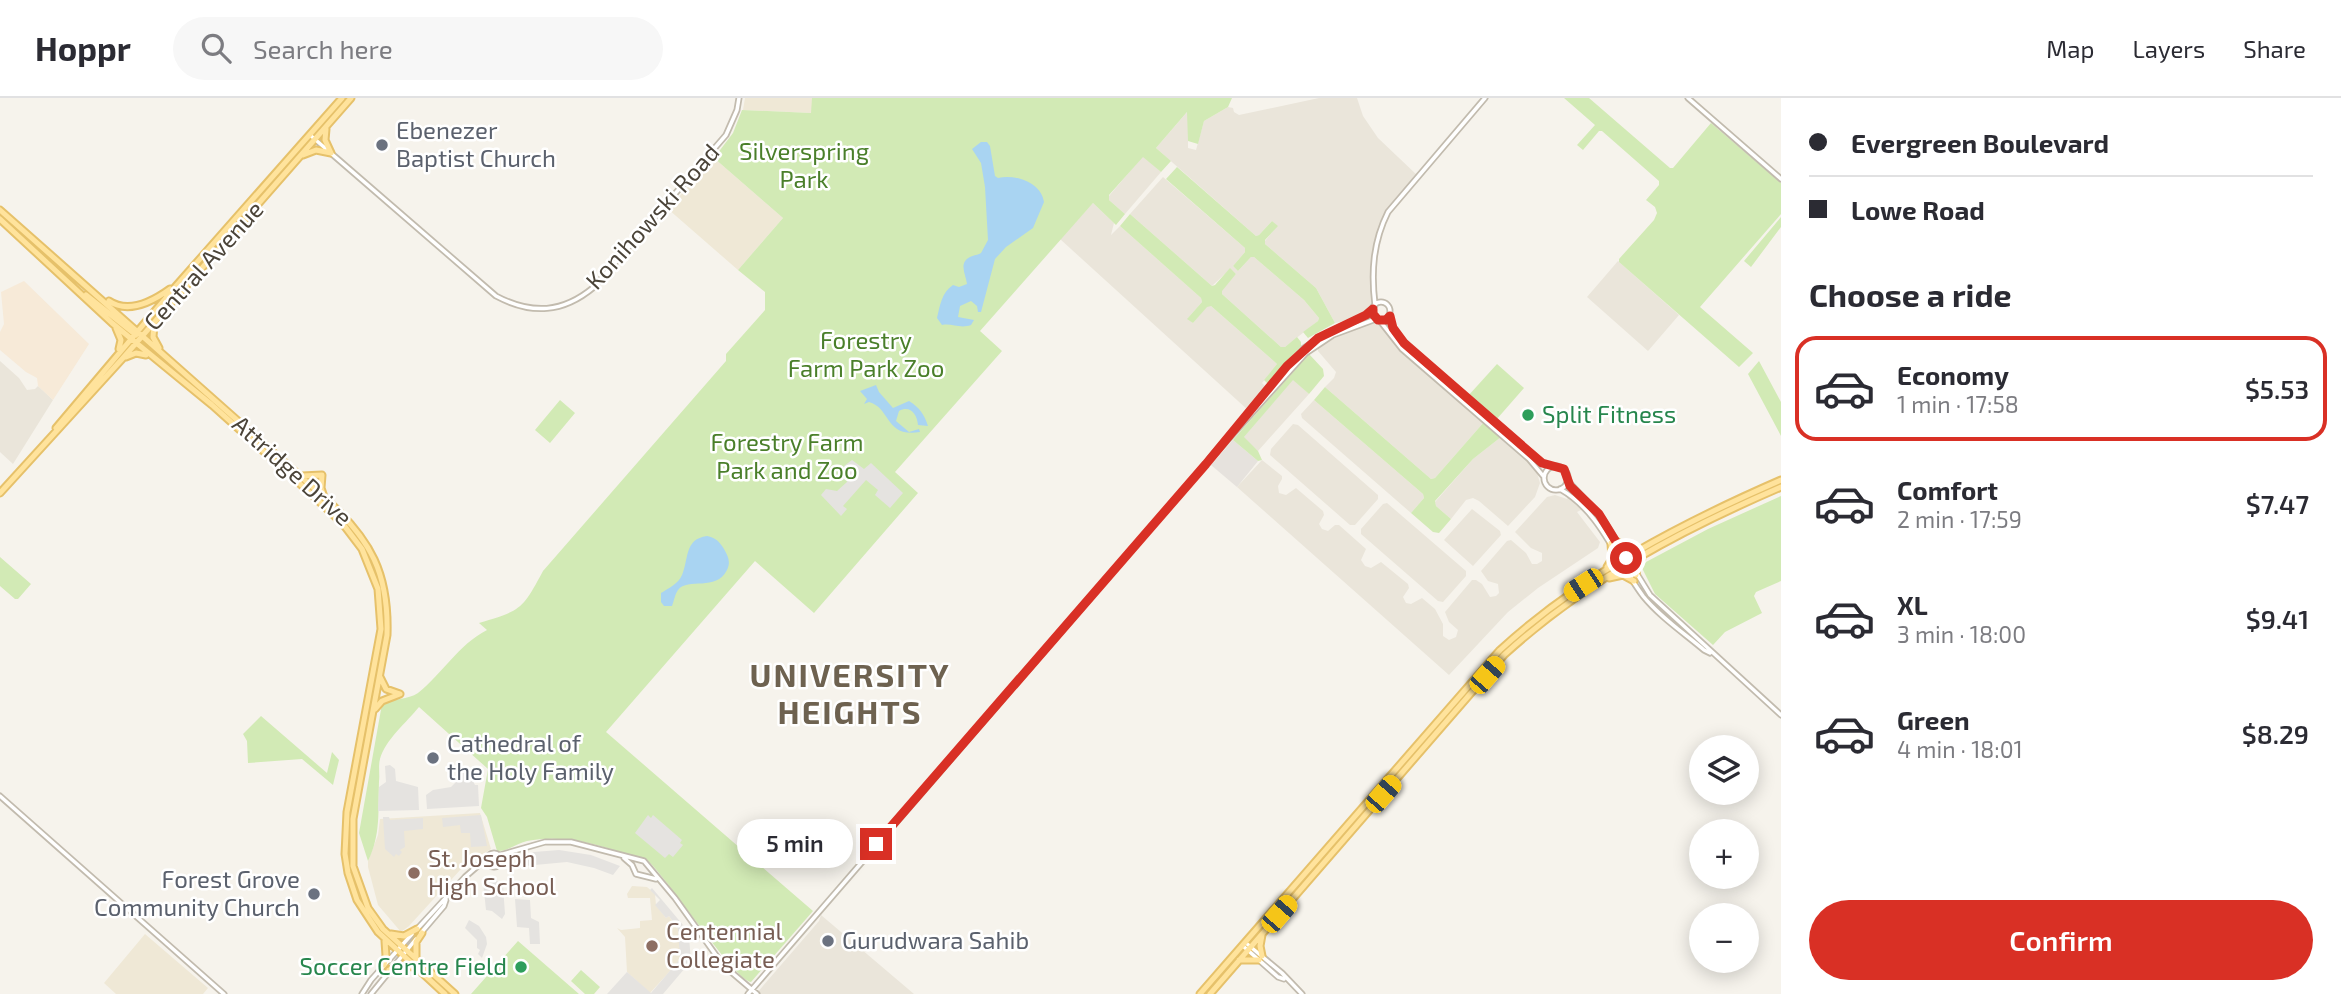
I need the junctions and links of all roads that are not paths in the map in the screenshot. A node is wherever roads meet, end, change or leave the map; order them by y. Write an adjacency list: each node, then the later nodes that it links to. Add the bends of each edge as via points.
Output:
1 (342, 98): 7 (main road, Central Avenue)
2 (351, 98): 6 (main road, Central Avenue)
3 (739, 98): 8 (street, Konihowski Road, via 726,135 594,287 573,302 548,309 522,307 496,296)
4 (1485, 98): 14 (street, via 1388,212 1374,250)
5 (1688, 98): 10 (street)
6 (326, 127): 7 (main road, Central Avenue); 8 (main road, via 325,140)
7 (313, 137): 8 (street, Konihowski Road); 9 (main road, Central Avenue); 13 (main road, Central Avenue)
8 (331, 152): 9 (main road, via 315,150)
9 (300, 157): 20 (main road, Central Avenue)
10 (1781, 179)
11 (0, 209): 15 (main road, Attridge Drive)
12 (0, 219): 16 (main road, Attridge Drive)
13 (176, 286): 15 (main road, via 127,308); 23 (main road, Central Avenue)
14 (1374, 286): 17 (street); 18 (street)
15 (93, 290): 23 (main road, Attridge Drive)
16 (79, 291): 22 (main road, Attridge Drive); 23 (main road)
17 (1384, 302): 18 (street); 19 (street, via 1390,307)
18 (1374, 307): 21 (street); 27 (street, via 1304,348)
19 (1390, 316): 21 (street); 28 (street, via 1393,328 1410,348 1542,463)
20 (157, 319): 23 (main road, Central Avenue); 24 (main road, via 153,337)
21 (1378, 320): 27 (street, via 1367,320 1327,338 1306,353); 30 (street, via 1402,349 1530,459)
22 (112, 323): 23 (main road, Attridge Drive); 25 (main road, via 121,340)
23 (136, 336): 24 (main road, Attridge Drive); 25 (main road, Central Avenue); 26 (main road, Attridge Drive)
24 (164, 355): 29 (main road, Attridge Drive)
25 (120, 356): 26 (main road); 35 (main road, Central Avenue)
26 (151, 356): 61 (main road, Attridge Drive, via 343,524 373,571 381,629 347,812 345,854 357,900)
27 (1206, 464): 69 (street)
28 (1553, 467): 30 (street); 32 (street, via 1564,469)
29 (299, 476): 36 (main road, Attridge Drive); 36 (main road, via 322,475)
30 (1544, 477): 34 (street, via 1550,488)
31 (1781, 480): 38 (main road, via 1689,521)
32 (1567, 481): 34 (street); 37 (street, via 1599,514)
33 (1781, 487): 39 (main road, via 1690,528)
34 (1560, 489): 37 (street, via 1587,510)
35 (0, 494)
36 (326, 499): 44 (main road, Attridge Drive, via 366,542 380,571 388,609)
37 (1613, 542): 38 (main road, via 1628,549); 40 (street); 41 (main road, via 1612,559)
38 (1644, 548): 40 (main road)
39 (1644, 555): 40 (main road); 42 (main road)
40 (1625, 562): 41 (main road); 42 (street); 43 (main road)
41 (1602, 572): 62 (main road, via 1536,617 1500,650)
42 (1635, 578): 43 (main road, via 1623,575); 46 (street, via 1656,610)
43 (1602, 580): 60 (main road, via 1540,622 1504,655)
44 (380, 676): 45 (main road, Attridge Drive); 45 (main road, via 386,689 400,694 382,701)
45 (373, 712): 59 (main road, Attridge Drive, via 353,819 353,866 368,908)
46 (1781, 715)
47 (0, 796): 70 (street)
48 (488, 857): 49 (street, via 493,853); 52 (street); 55 (street)
49 (500, 857): 50 (street, via 527,845 571,842); 52 (street, via 497,867)
50 (622, 857): 51 (street); 54 (street)
51 (638, 861): 53 (street); 54 (street)
52 (490, 866): 55 (street)
53 (648, 868): 56 (street); 57 (street)
54 (633, 869): 56 (street)
55 (473, 870): 58 (street)
56 (644, 874): 57 (street)
57 (658, 880): 69 (street)
58 (419, 931): 59 (main road, via 396,937); 63 (street); 65 (main road, via 414,950)
59 (387, 932): 63 (main road, Attridge Drive)
60 (1262, 934): 62 (main road); 64 (main road)
61 (385, 941): 63 (main road, Attridge Drive); 67 (main road)
62 (1247, 946): 64 (street); 66 (main road); 76 (main road)
63 (401, 951): 65 (main road, Attridge Drive); 67 (street); 68 (main road, Attridge Drive)
64 (1261, 958): 66 (main road); 78 (street)
65 (417, 960): 74 (main road, Attridge Drive)
66 (1239, 960): 77 (main road)
67 (387, 968): 68 (main road); 71 (street); 72 (street)
68 (417, 969): 73 (main road, Attridge Drive)
69 (749, 992): 75 (street)
70 (224, 994)
71 (362, 994)
72 (371, 994)
73 (445, 994)
74 (455, 994)
75 (757, 994)
76 (1200, 994)
77 (1210, 994)
78 (1302, 994)

